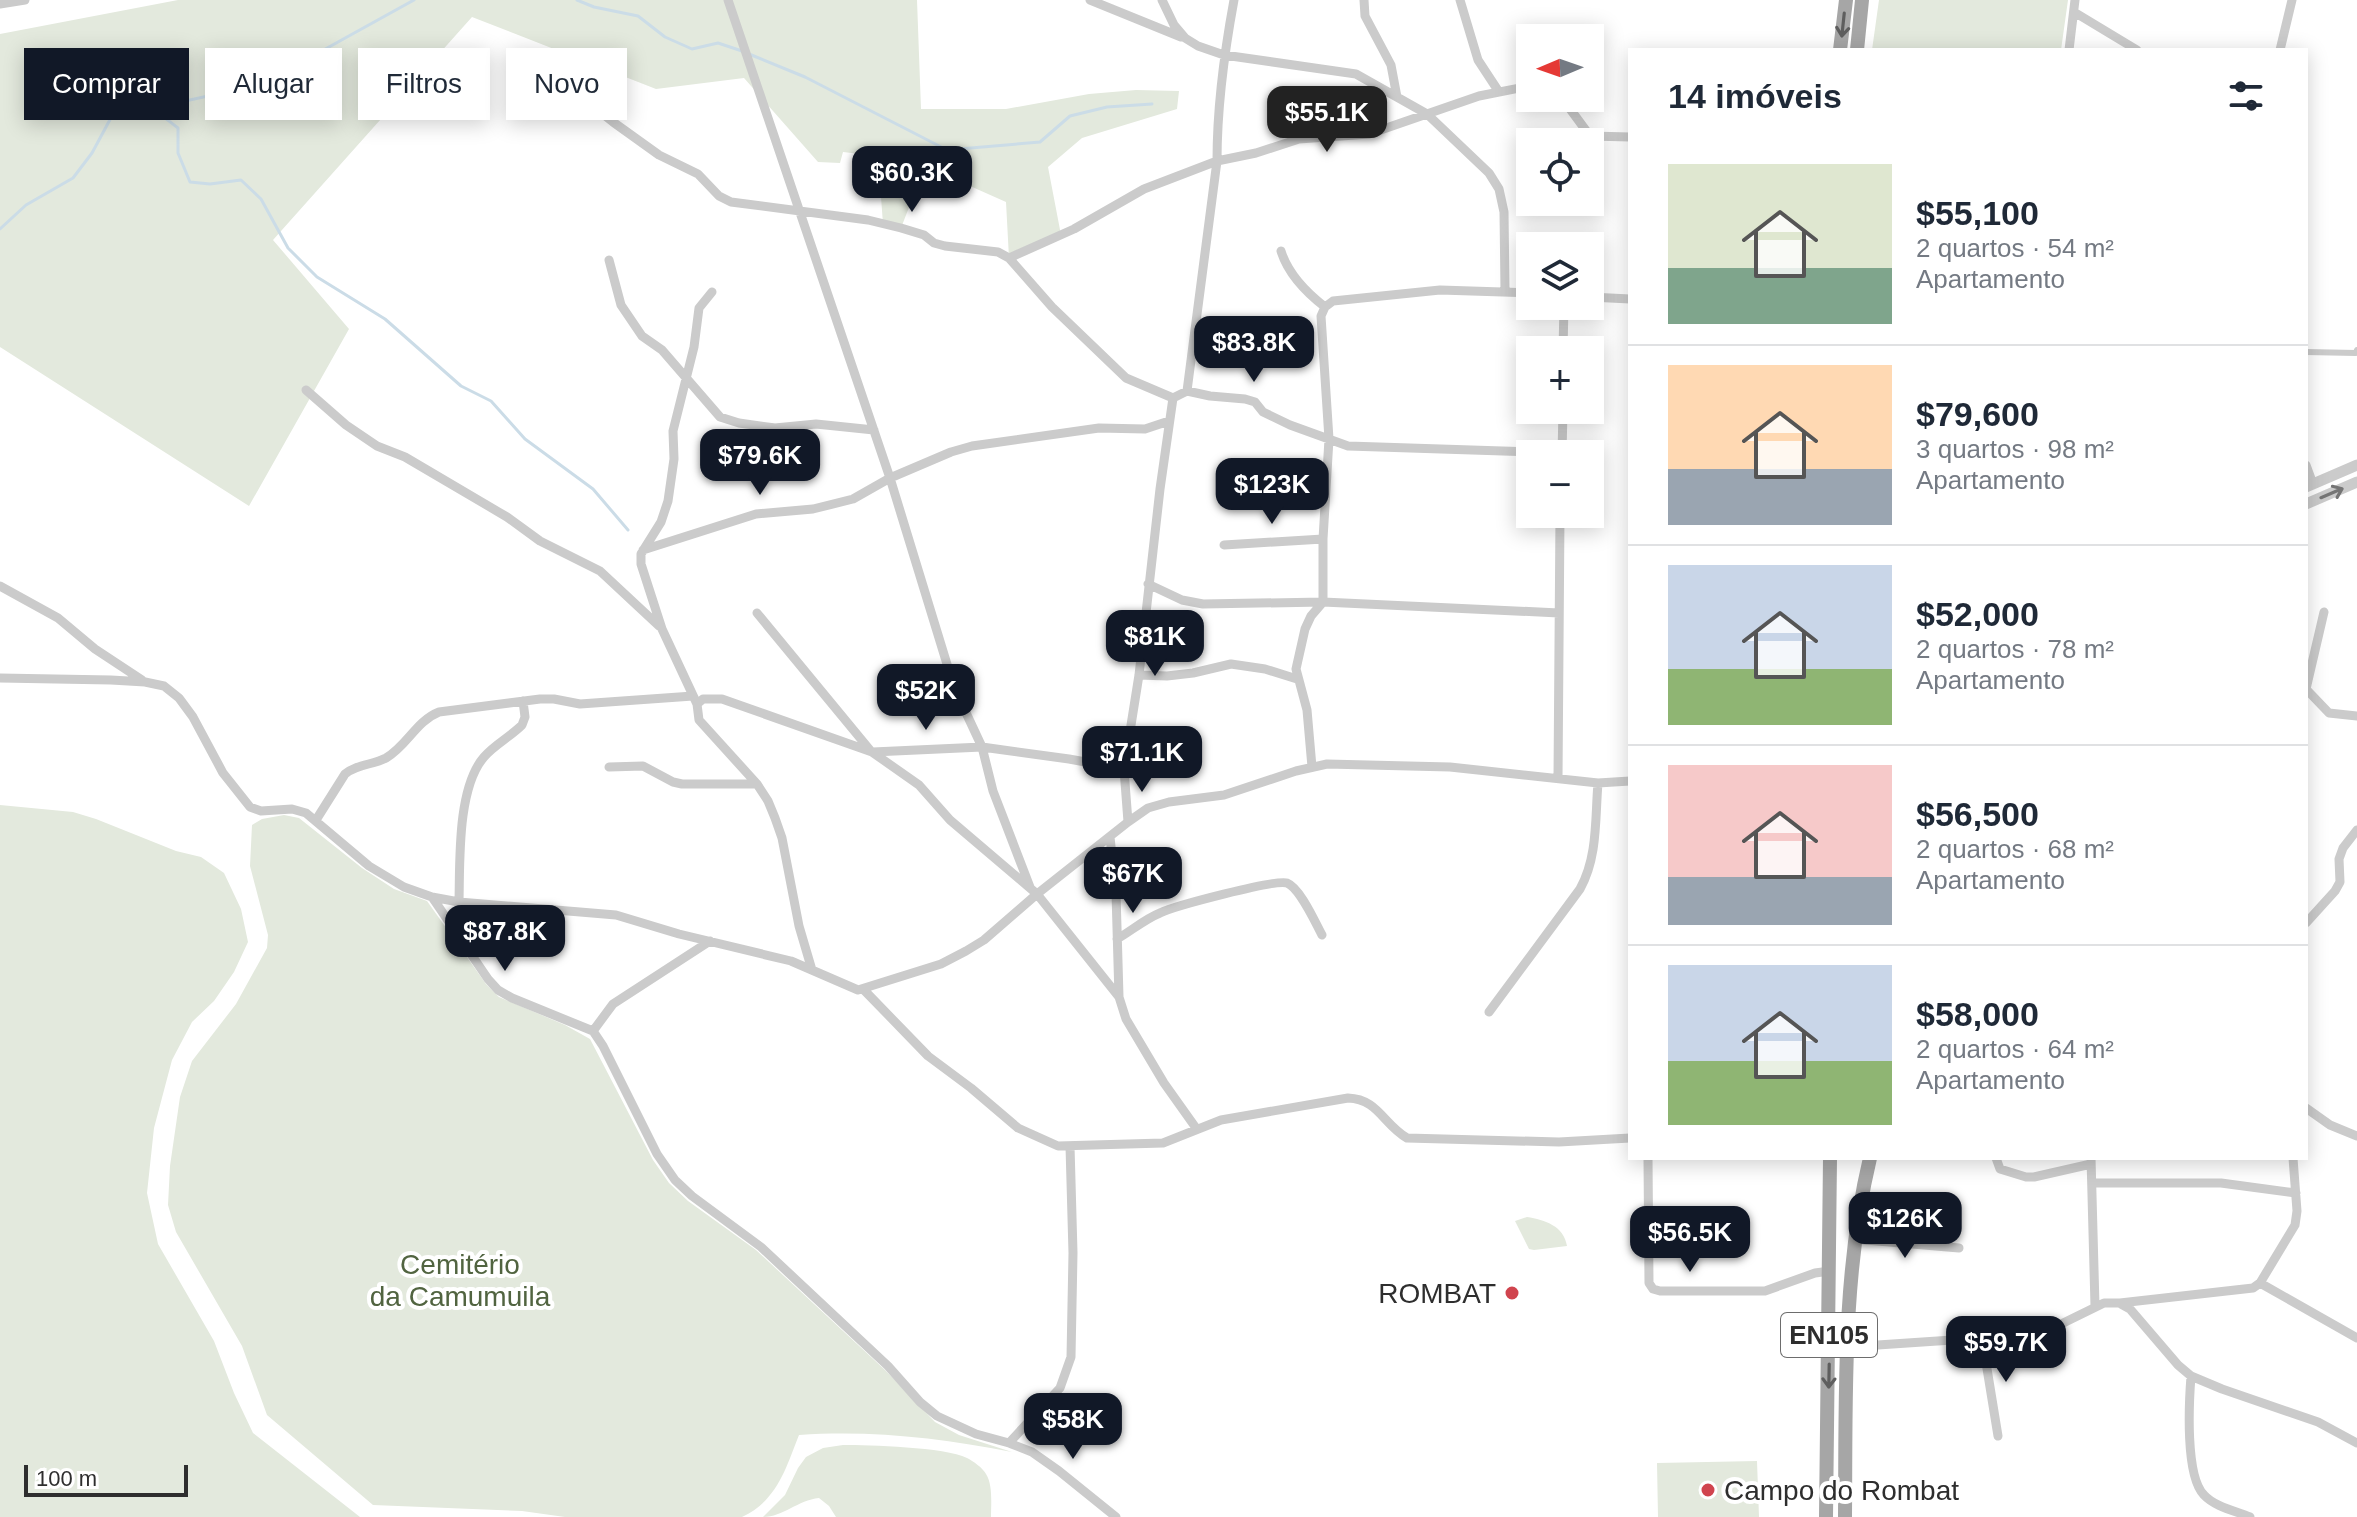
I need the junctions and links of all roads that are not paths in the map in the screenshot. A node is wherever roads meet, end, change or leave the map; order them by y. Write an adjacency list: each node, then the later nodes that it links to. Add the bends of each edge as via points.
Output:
1 (25, 0): 12 (street)
2 (728, 0): 29 (street)
3 (1090, 0): 14 (street)
4 (1162, 0): 14 (street)
5 (1234, 0): 20 (street)
6 (1364, 0): 23 (street, via 1365,16 1391,65)
7 (1460, 0): 22 (street, via 1478,60)
8 (1846, 0): 15 (main road, one-way to 15)
9 (1862, 0): 16 (main road)
10 (2075, 0): 13 (street)
11 (2292, 0): 19 (street)
12 (0, 4)
13 (2074, 12): 17 (street); 18 (street)
14 (1185, 38): 20 (street)
15 (1840, 48)
16 (1857, 48)
17 (2069, 48)
18 (2134, 48)
19 (2280, 48)
20 (1224, 55): 23 (street, via 1356,74); 28 (street)
21 (1516, 89): 22 (street)
22 (1499, 92): 25 (street)
23 (1397, 97): 25 (street)
24 (1572, 112): 27 (street, via 1590,136)
25 (1427, 114): 28 (street, via 1369,134 1299,139); 33 (street, via 1499,189)
26 (610, 120): 29 (street, via 659,155 698,174 731,202)
27 (1628, 137)
28 (1217, 161): 31 (street, via 1144,189); 43 (street)
29 (801, 213): 31 (street, via 868,220 945,246); 46 (street)
30 (1281, 251): 38 (street, via 1309,295)
31 (1009, 258): 44 (street, via 1126,378)
32 (609, 260): 41 (street, via 621,305 642,336)
33 (1505, 290): 34 (street); 38 (street, via 1440,290 1333,301)
34 (1516, 291)
35 (712, 292): 41 (street, via 699,308)
36 (1604, 298): 37 (street)
37 (1628, 299)
38 (1325, 307): 47 (street, via 1320,329)
39 (2357, 350): 40 (street)
40 (2308, 352)
41 (687, 377): 46 (street, via 720,417 739,423); 57 (street, via 673,431 668,501)
42 (306, 390): 64 (street, via 377,446 405,457 540,541 600,571)
43 (1187, 391): 44 (street); 47 (street, via 1255,402 1263,412)
44 (1173, 398): 45 (street)
45 (1169, 421): 50 (street, via 1145,429 1099,428 972,446); 58 (street)
46 (874, 430): 50 (street)
47 (1329, 439): 48 (street, via 1348,446); 55 (street)
48 (1516, 451)
49 (2357, 465): 52 (street)
50 (890, 478): 57 (street, via 834,505 756,514); 74 (street, via 954,687)
51 (2357, 482): 53 (street, one-way to 51)
52 (2309, 485)
53 (2308, 503)
54 (1560, 528): 63 (street)
55 (1323, 539): 56 (street); 60 (street)
56 (1224, 545)
57 (643, 550): 64 (street, via 643,574)
58 (1148, 584): 60 (street, via 1192,603); 65 (street)
59 (0, 586): 69 (street, via 58,618)
60 (1323, 602): 63 (street); 67 (street, via 1305,629)
61 (2324, 612): 68 (street)
62 (757, 613): 75 (street)
63 (1559, 613): 79 (street)
64 (662, 629): 71 (street)
65 (1139, 675): 67 (street, via 1193,673 1231,664); 78 (street)
66 (0, 678): 69 (street)
67 (1297, 679): 77 (street, via 1307,710)
68 (2308, 680)
69 (145, 682): 83 (street, via 164,686 179,698 223,773 250,807 292,809)
70 (2308, 691): 73 (street, via 2329,713)
71 (695, 700): 72 (street); 75 (street, via 722,699); 82 (street, via 699,720)
72 (523, 701): 83 (street, via 429,716 395,752 345,774); 89 (street, via 522,725 484,757 466,793)
73 (2357, 716)
74 (982, 747): 75 (street); 78 (street); 87 (street, via 993,791)
75 (872, 752): 87 (street, via 919,785 950,820)
76 (609, 767): 82 (street, via 643,766 682,784)
77 (1312, 767): 79 (street, via 1450,767); 84 (street, via 1224,795 1148,808)
78 (1124, 769): 84 (street)
79 (1558, 778): 81 (street)
80 (1628, 781): 81 (street)
81 (1598, 783): 97 (street, via 1589,874)
82 (757, 784): 94 (street, via 782,838)
83 (316, 820): 88 (street, via 369,866)
84 (1128, 822): 86 (street)
85 (2357, 830): 90 (street, via 2339,859 2340,882)
86 (1110, 837): 87 (street); 92 (street)
87 (1033, 891): 95 (street, via 966,951); 96 (street)
88 (432, 897): 89 (street); 98 (street, via 498,990)
89 (459, 902): 93 (street, via 597,912)
90 (2308, 921)
91 (1322, 935): 92 (street, via 1298,893 1281,882 1160,912)
92 (1117, 939): 96 (street)
93 (710, 941): 94 (street); 98 (street, via 613,1004)
94 (812, 970): 95 (street)
95 (863, 989): 103 (street, via 928,1056 1018,1128 1049,1144)
96 (1119, 997): 100 (street, via 1126,1019)
97 (1489, 1012)
98 (593, 1031): 123 (street, via 675,1180 761,1247 937,1416)
99 (2308, 1109): 101 (street)
100 (1196, 1128): 102 (street, via 1360,1098 1407,1138); 103 (street, via 1163,1143)
101 (2357, 1136)
102 (1628, 1138)
103 (1070, 1146): 123 (street, via 1071,1357 1060,1388)
104 (1648, 1160): 114 (street, via 1653,1289 1765,1291)
105 (1830, 1160): 114 (main road, EN105)
106 (1870, 1160): 112 (main road, EN105)
107 (1997, 1160): 109 (street, via 2000,1169 2026,1177)
108 (2293, 1160): 111 (street)
109 (2091, 1161): 110 (street)
110 (2092, 1183): 111 (street, via 2221,1183); 117 (street)
111 (2296, 1193): 115 (street, via 2295,1225)
112 (1854, 1239): 113 (street); 120 (main road, EN105)
113 (1959, 1248)
114 (1830, 1271): 126 (main road, EN105, one-way to 126)
115 (2260, 1283): 116 (street); 119 (street)
116 (2120, 1303): 117 (street); 121 (street)
117 (2095, 1306): 118 (street, via 2053,1328)
118 (1982, 1338): 120 (street); 122 (street)
119 (2357, 1338)
120 (1848, 1347): 127 (main road, EN105)
121 (2191, 1376): 124 (street, via 2318,1422); 128 (street, via 2190,1435 2198,1484 2204,1496)
122 (1998, 1436)
123 (1009, 1443): 125 (street, via 1032,1452)
124 (2357, 1443)
125 (1116, 1517)
126 (1826, 1517)
127 (1845, 1517)
128 (2250, 1517)

